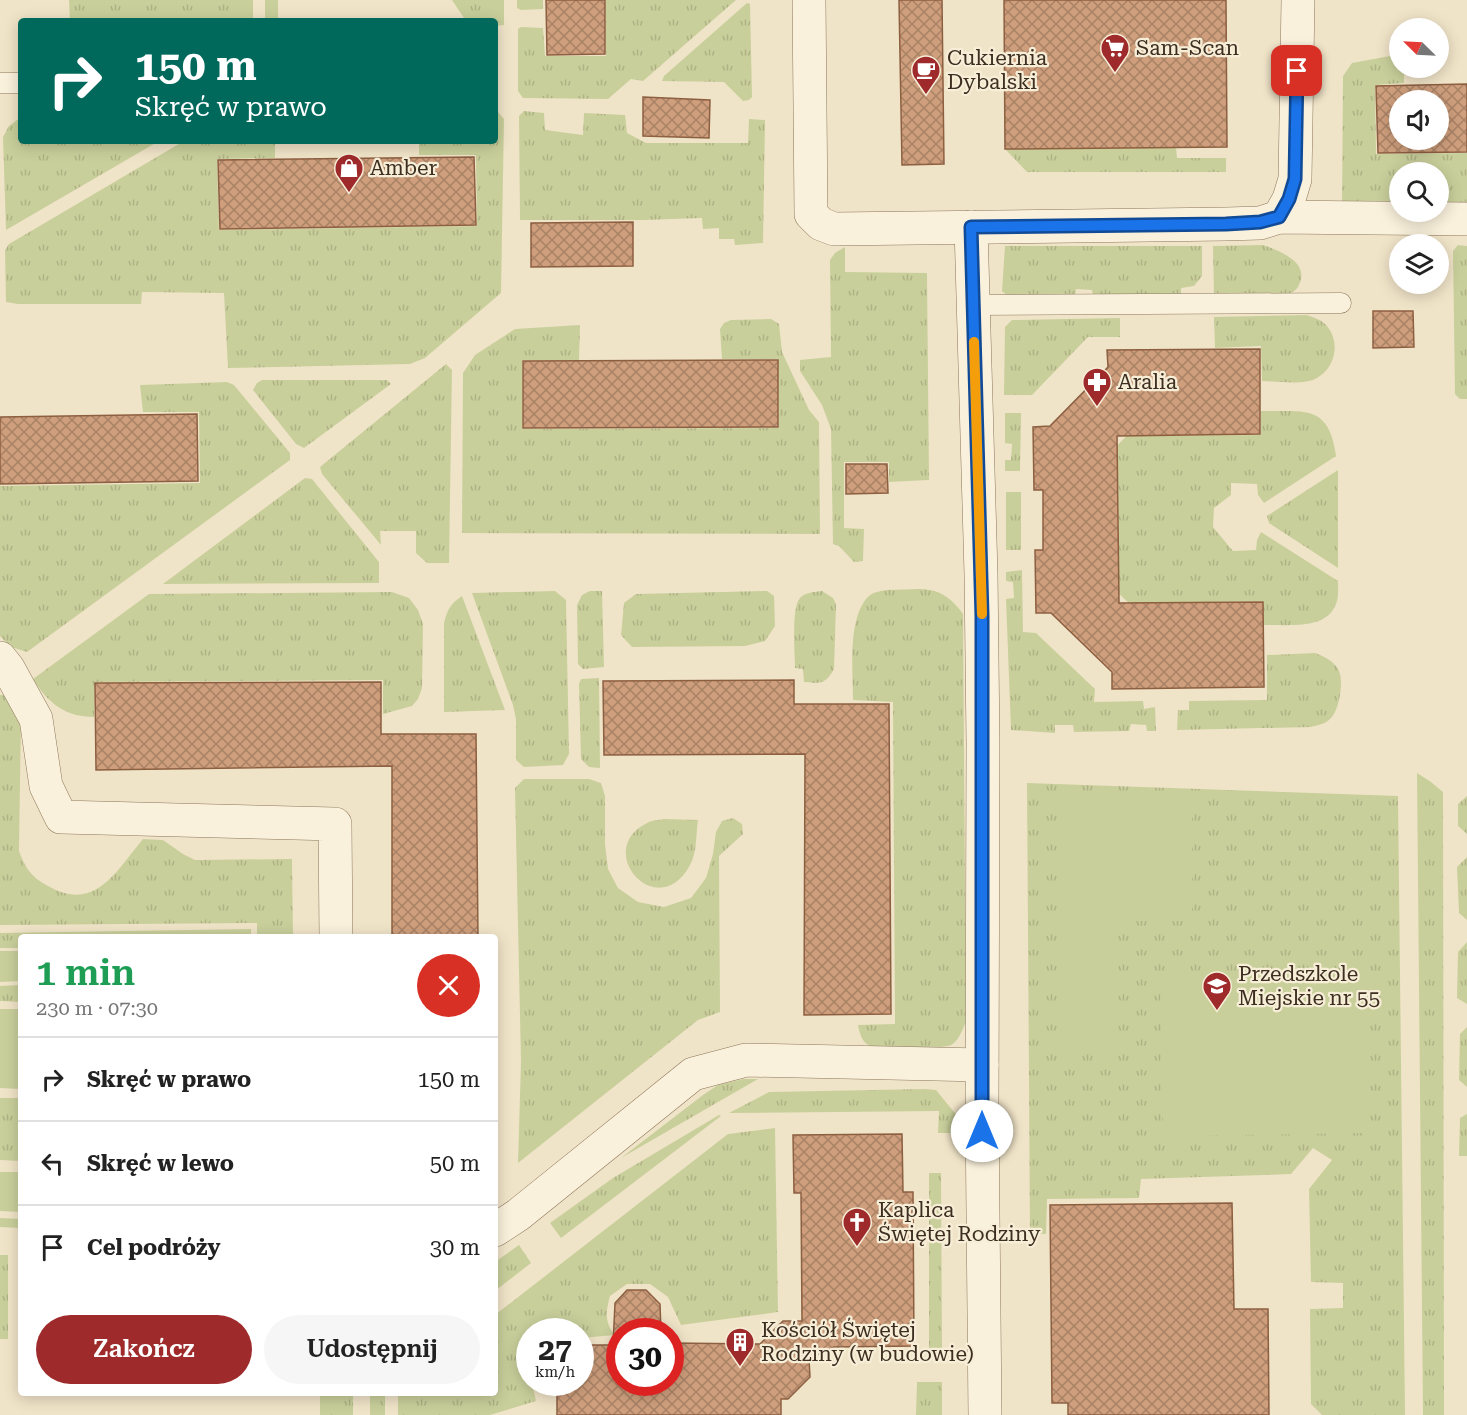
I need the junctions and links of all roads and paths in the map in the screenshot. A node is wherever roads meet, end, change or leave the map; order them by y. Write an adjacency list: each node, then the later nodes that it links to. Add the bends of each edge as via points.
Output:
1 (809, 0): 7 (street, via 810,214 834,229)
2 (1298, 0): 5 (street, via 1295,179)
3 (0, 83): 4 (lane)
4 (18, 83)
5 (1279, 217): 6 (street); 7 (street, via 1226,224)
6 (1467, 219)
7 (971, 227): 9 (street)
8 (1341, 303): 9 (lane)
9 (972, 305): 12 (street, via 982,664)
10 (0, 658): 11 (street, via 36,719 46,786 61,817 335,824)
11 (336, 934)
12 (982, 1065): 13 (street, via 746,1060 693,1074); 14 (street)
13 (498, 1228)
14 (985, 1415)

